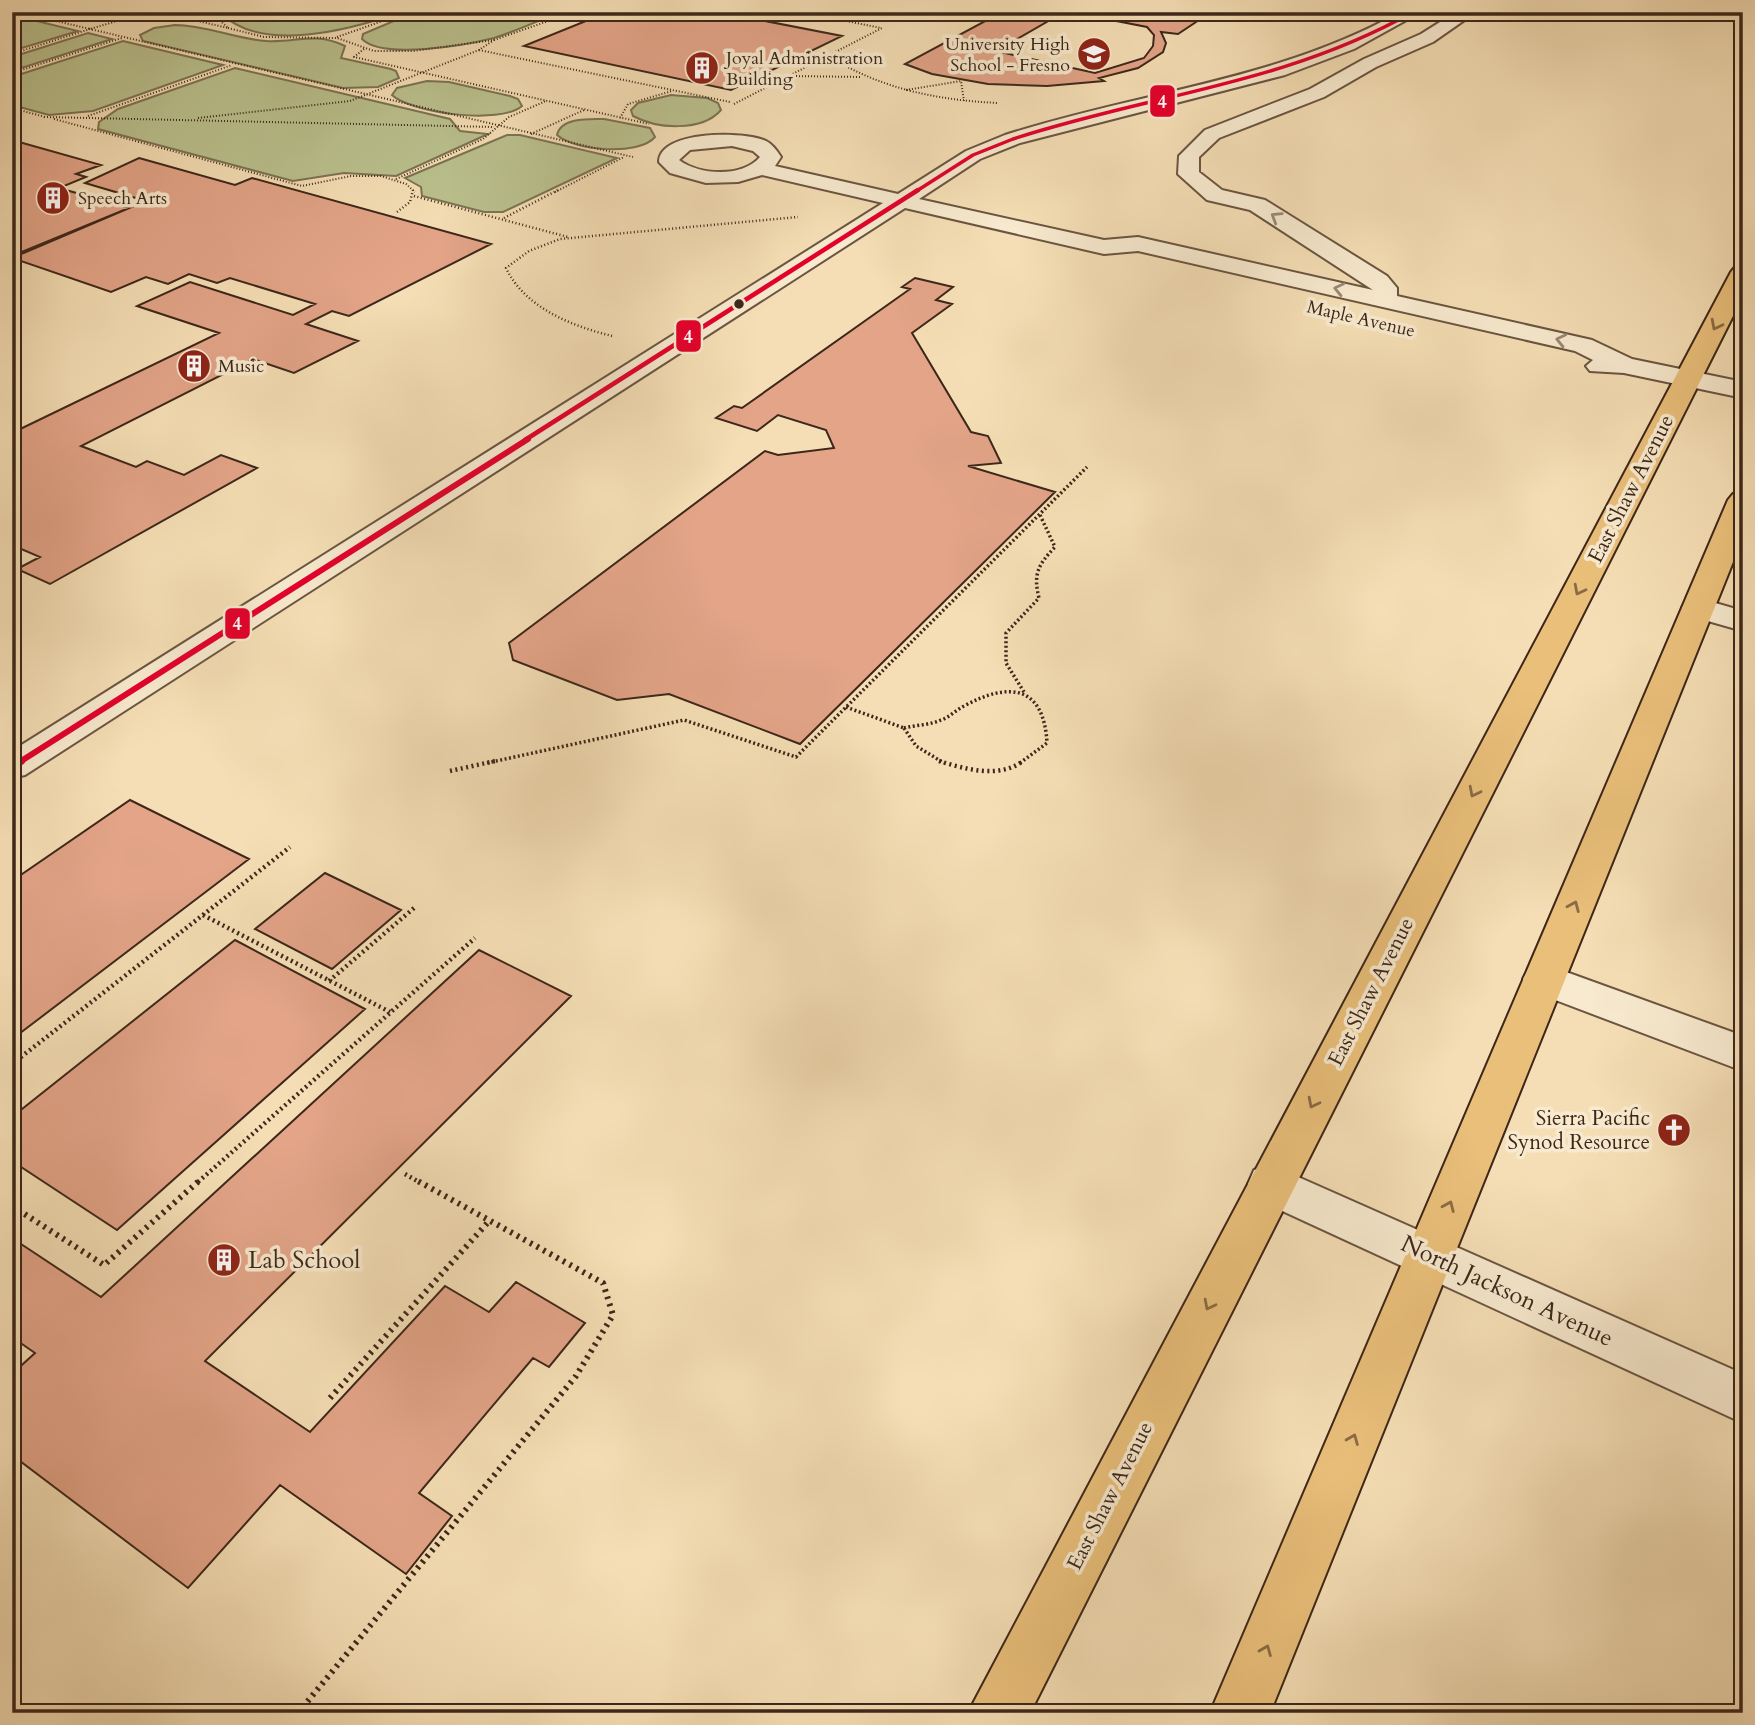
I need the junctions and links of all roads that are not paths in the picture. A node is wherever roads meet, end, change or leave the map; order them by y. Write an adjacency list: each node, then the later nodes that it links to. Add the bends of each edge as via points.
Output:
1 (1413, 12): 3 (street, via 1339,49)
2 (1468, 12): 4 (street, via 1427,38)
3 (1216, 89): 4 (street); 6 (street, via 1015,137 973,155)
4 (1275, 109): 9 (street, one-way to 4, via 1379,281 1257,205 1209,192 1194,181 1186,167 1198,144)
5 (761, 169): 6 (street, Maple Avenue)
6 (901, 200): 7 (street, Maple Avenue); 18 (street)
7 (1104, 247): 9 (street, Maple Avenue, one-way to 7, via 1138,244); 10 (street, Maple Avenue, via 1117,262)
8 (1743, 272): 13 (main road, East Shaw Avenue, one-way to 13)
9 (1385, 299): 11 (street, Maple Avenue, one-way to 9, via 1583,345)
10 (1406, 329)
11 (1624, 365): 12 (street, Maple Avenue); 13 (street, Maple Avenue)
12 (1566, 367)
13 (1689, 378): 14 (street, Maple Avenue); 22 (main road, East Shaw Avenue, one-way to 22)
14 (1743, 390)
15 (1743, 500): 16 (main road)
16 (1698, 608): 17 (street); 19 (main road, one-way to 16)
17 (1743, 621)
18 (12, 767)
19 (1548, 969): 20 (street); 21 (street); 23 (main road, one-way to 19)
20 (1743, 1030)
21 (1743, 1054)
22 (1271, 1184): 23 (street, North Jackson Avenue); 25 (main road, East Shaw Avenue, one-way to 25)
23 (1429, 1255): 24 (street, North Jackson Avenue); 26 (main road, one-way to 23)
24 (1743, 1399)
25 (998, 1713)
26 (1240, 1713)

